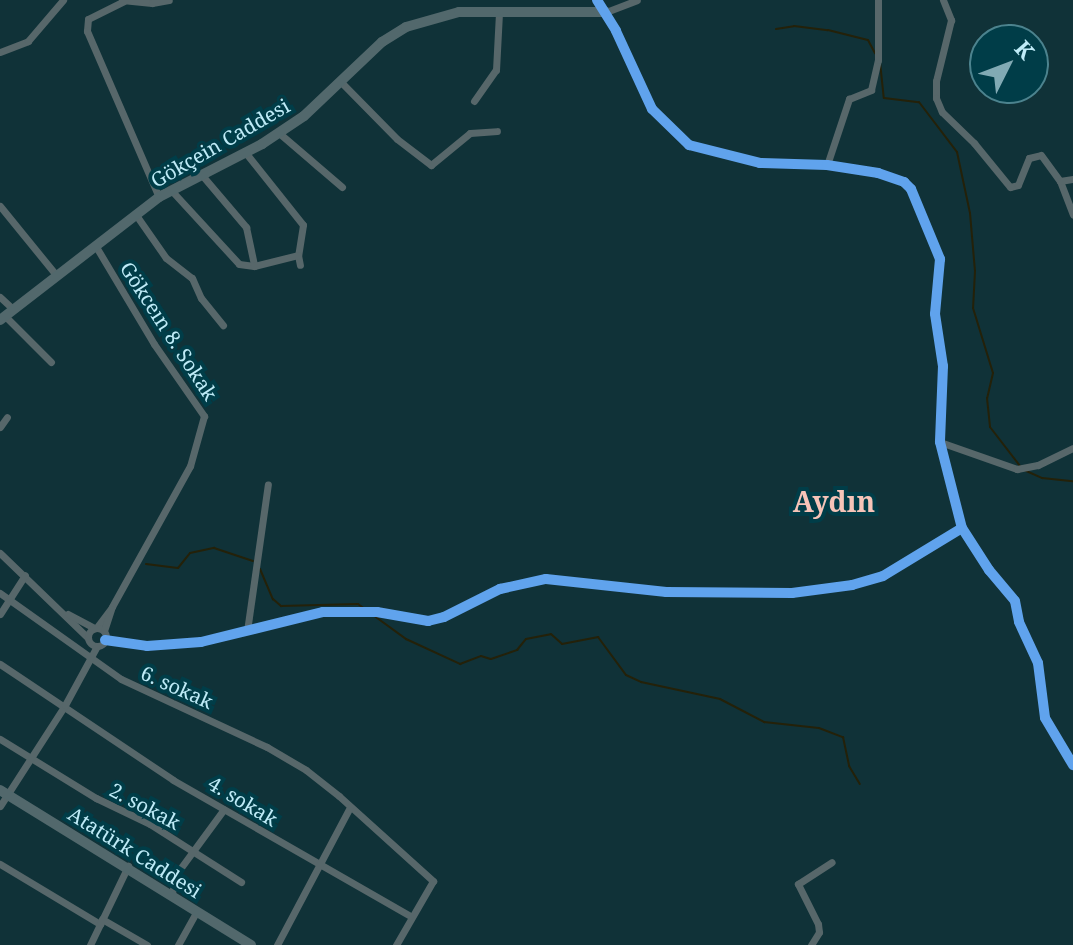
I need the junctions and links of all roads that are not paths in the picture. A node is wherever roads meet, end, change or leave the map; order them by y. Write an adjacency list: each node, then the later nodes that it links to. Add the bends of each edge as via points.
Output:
1 (63, 0): 11 (street, via 28,41)
2 (123, 0): 8 (street); 23 (street, via 88,19 87,31)
3 (169, 0): 8 (street)
4 (597, 0): 9 (street)
5 (637, 0): 9 (street)
6 (878, 0): 17 (street, via 879,50 871,90 849,99)
7 (943, 0): 20 (street, via 951,25 936,81 942,112 1006,185 1018,185 1029,158 1038,154)
8 (134, 1)
9 (606, 12): 10 (street, Gökçein Caddesi); 17 (street, via 652,109 689,145 760,163)
10 (499, 13): 12 (street, Gökçein Caddesi, via 459,12 406,27); 13 (street, via 496,70)
11 (0, 52)
12 (340, 81): 14 (street, via 431,165 470,133); 15 (street, Gökçein Caddesi)
13 (474, 101)
14 (497, 131)
15 (279, 133): 16 (street, Gökçein Caddesi); 21 (street)
16 (245, 152): 18 (street, Gökçein Caddesi); 28 (street, via 303,225)
17 (827, 165): 38 (street, via 904,182 935,243 942,273 935,314 943,366)
18 (201, 174): 22 (street, Gökçein Caddesi); 30 (street, via 246,227)
19 (1073, 179): 20 (street)
20 (1060, 181): 26 (street)
21 (342, 187)
22 (171, 190): 23 (street, Gökçein Caddesi); 30 (street, via 234,260)
23 (159, 197): 25 (street, Gökçein Caddesi)
24 (0, 206): 31 (street)
25 (136, 215): 27 (street, Gökçein Caddesi); 34 (street, via 166,258 192,278)
26 (1073, 215)
27 (95, 245): 31 (street, Gökçein Caddesi); 49 (street, Gökceın 8. Sokak, via 204,416 190,466)
28 (298, 255): 29 (street); 30 (street)
29 (300, 265)
30 (254, 266)
31 (56, 275): 33 (street, Gökçein Caddesi)
32 (0, 297): 33 (street)
33 (6, 315): 35 (street)
34 (223, 325)
35 (51, 362)
36 (7, 417): 37 (street)
37 (0, 427)
38 (940, 442): 39 (street, via 1020,468); 41 (street)
39 (1073, 448)
40 (268, 484): 48 (street)
41 (962, 528): 48 (street, via 891,572 852,585 792,593 666,592 546,579 500,589 428,621 377,612 323,612); 57 (street, via 1015,601 1038,663 1045,718)
42 (0, 553): 43 (street)
43 (25, 575): 45 (street); 46 (street)
44 (0, 593): 45 (street, 6. sokak)
45 (8, 601): 47 (street); 52 (street, 6. sokak)
46 (66, 613): 49 (street); 50 (street)
47 (0, 614)
48 (247, 631): 49 (street, via 201,642 147,646)
49 (100, 632): 50 (street, Gökceın 8. Sokak); 51 (street)
50 (87, 637): 51 (street)
51 (97, 646): 52 (street)
52 (92, 659): 54 (street); 60 (street, 6. sokak, via 139,688 267,747 306,770)
53 (0, 664): 54 (street, 4. sokak)
54 (65, 705): 56 (street); 61 (street, 4. sokak)
55 (0, 739): 56 (street, 2. sokak)
56 (32, 758): 58 (street); 62 (street, 2. sokak)
57 (1073, 765)
58 (4, 792): 59 (street); 66 (street, Atatürk Caddesi)
59 (0, 806)
60 (350, 807): 65 (street); 70 (street, 6. sokak, via 433,881)
61 (224, 809): 62 (street); 65 (street, 4. sokak)
62 (193, 851): 67 (street, 2. sokak); 68 (street, via 177,873)
63 (832, 862): 78 (street, via 798,884 818,924)
64 (0, 864): 71 (street)
65 (317, 864): 70 (street, 4. sokak); 76 (street)
66 (128, 866): 68 (street, Atatürk Caddesi); 71 (street)
67 (241, 882)
68 (172, 893): 69 (street, Atatürk Caddesi)
69 (197, 911): 74 (street); 75 (street, Atatürk Caddesi)
70 (410, 916): 77 (street)
71 (101, 921): 72 (street); 73 (street)
72 (90, 945)
73 (147, 945)
74 (178, 945)
75 (250, 945)
76 (277, 945)
77 (396, 945)
78 (811, 945)

